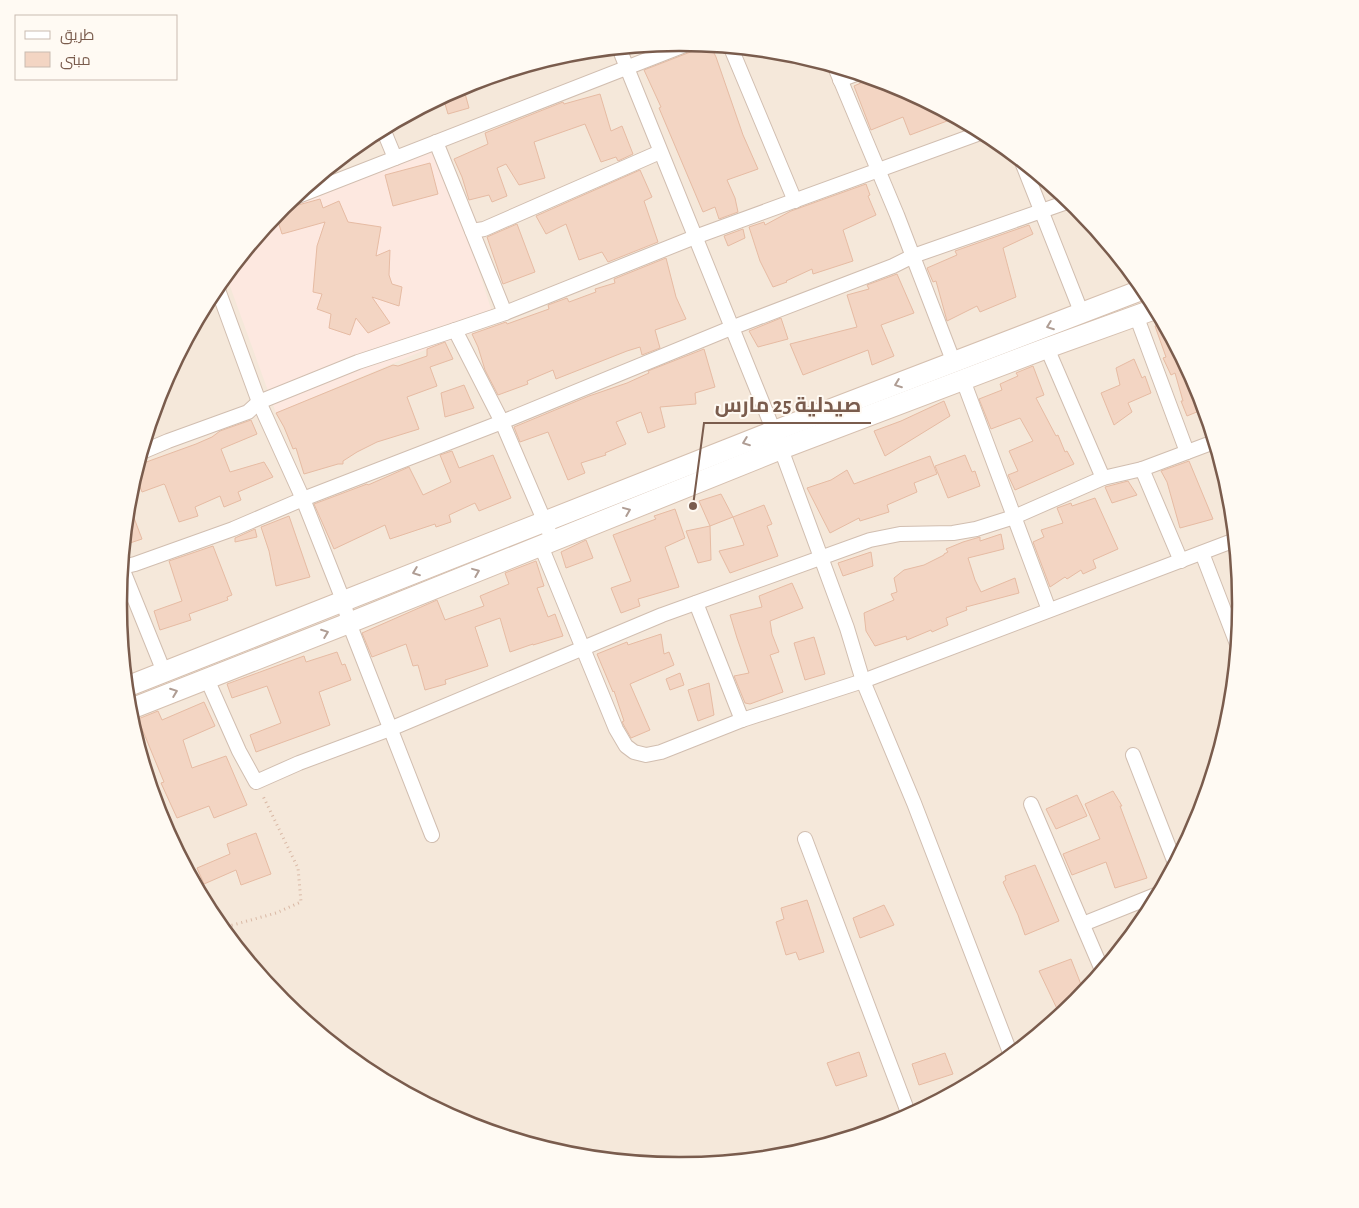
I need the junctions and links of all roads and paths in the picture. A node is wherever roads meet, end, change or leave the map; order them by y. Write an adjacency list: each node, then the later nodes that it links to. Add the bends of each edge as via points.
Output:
1 (672, 51): 4 (street)
2 (621, 54): 4 (street)
3 (733, 54): 14 (street)
4 (627, 69): 8 (street); 9 (street)
5 (837, 74): 11 (street)
6 (386, 136): 10 (street)
7 (973, 136): 11 (street)
8 (436, 142): 10 (street); 17 (street)
9 (660, 152): 17 (street, via 484,229); 18 (street)
10 (395, 158): 13 (street)
11 (878, 170): 14 (street); 19 (street)
12 (1026, 174): 16 (street)
13 (313, 190)
14 (795, 201): 18 (street)
15 (1061, 204): 16 (street)
16 (1041, 212): 19 (street); 24 (street)
17 (472, 231): 23 (street)
18 (695, 238): 23 (street); 26 (street)
19 (913, 256): 26 (street); 29 (street)
20 (1136, 293): 24 (main road)
21 (220, 296): 30 (street)
22 (1148, 311): 25 (main road)
23 (505, 313): 27 (street)
24 (1082, 314): 29 (main road, one-way to 29)
25 (1136, 315): 28 (main road); 35 (street)
26 (731, 328): 31 (street); 32 (street)
27 (455, 330): 30 (street, via 358,362); 31 (street)
28 (1047, 348): 29 (main road); 37 (street)
29 (959, 372): 32 (main road); 39 (street)
30 (259, 402): 34 (street, via 248,412); 38 (street)
31 (502, 422): 38 (street); 40 (street)
32 (777, 440): 40 (main road, one-way to 40); 42 (main road, one-way to 32); 44 (street)
33 (1208, 444): 35 (street)
34 (149, 449)
35 (1187, 452): 36 (street)
36 (1142, 469): 37 (street); 45 (street)
37 (1103, 478): 39 (street)
38 (303, 499): 46 (street, via 233,529); 48 (street)
39 (1014, 517): 44 (street, via 953,533 900,534 870,540); 50 (street)
40 (544, 521): 42 (street); 48 (main road, one-way to 48)
41 (1229, 542): 43 (street)
42 (547, 543): 51 (main road, one-way to 42); 53 (street)
43 (1202, 553): 45 (street); 52 (street)
44 (822, 558): 49 (street); 56 (street)
45 (1180, 561): 50 (street)
46 (128, 566)
47 (128, 581): 54 (street)
48 (343, 600): 51 (street); 54 (main road)
49 (696, 603): 53 (street); 59 (street)
50 (1049, 610): 56 (street)
51 (349, 623): 55 (main road, one-way to 51); 60 (street)
52 (1231, 629)
53 (584, 648): 59 (street, via 616,729 626,746 634,752 646,755 661,752); 60 (street)
54 (164, 672): 57 (main road)
55 (207, 679): 58 (main road, one-way to 55); 62 (street)
56 (862, 681): 59 (street); 71 (street, via 914,804)
57 (132, 684)
58 (136, 707)
59 (742, 720)
60 (390, 729): 62 (street); 64 (street)
61 (1133, 756): 66 (street)
62 (256, 782): 69 (path, via 298,868 301,902)
63 (1031, 804): 68 (street)
64 (432, 835)
65 (805, 839): 72 (street)
66 (1172, 854)
67 (1147, 899): 68 (street)
68 (1083, 924): 70 (street)
69 (231, 926)
70 (1099, 963)
71 (1008, 1048)
72 (906, 1108)

